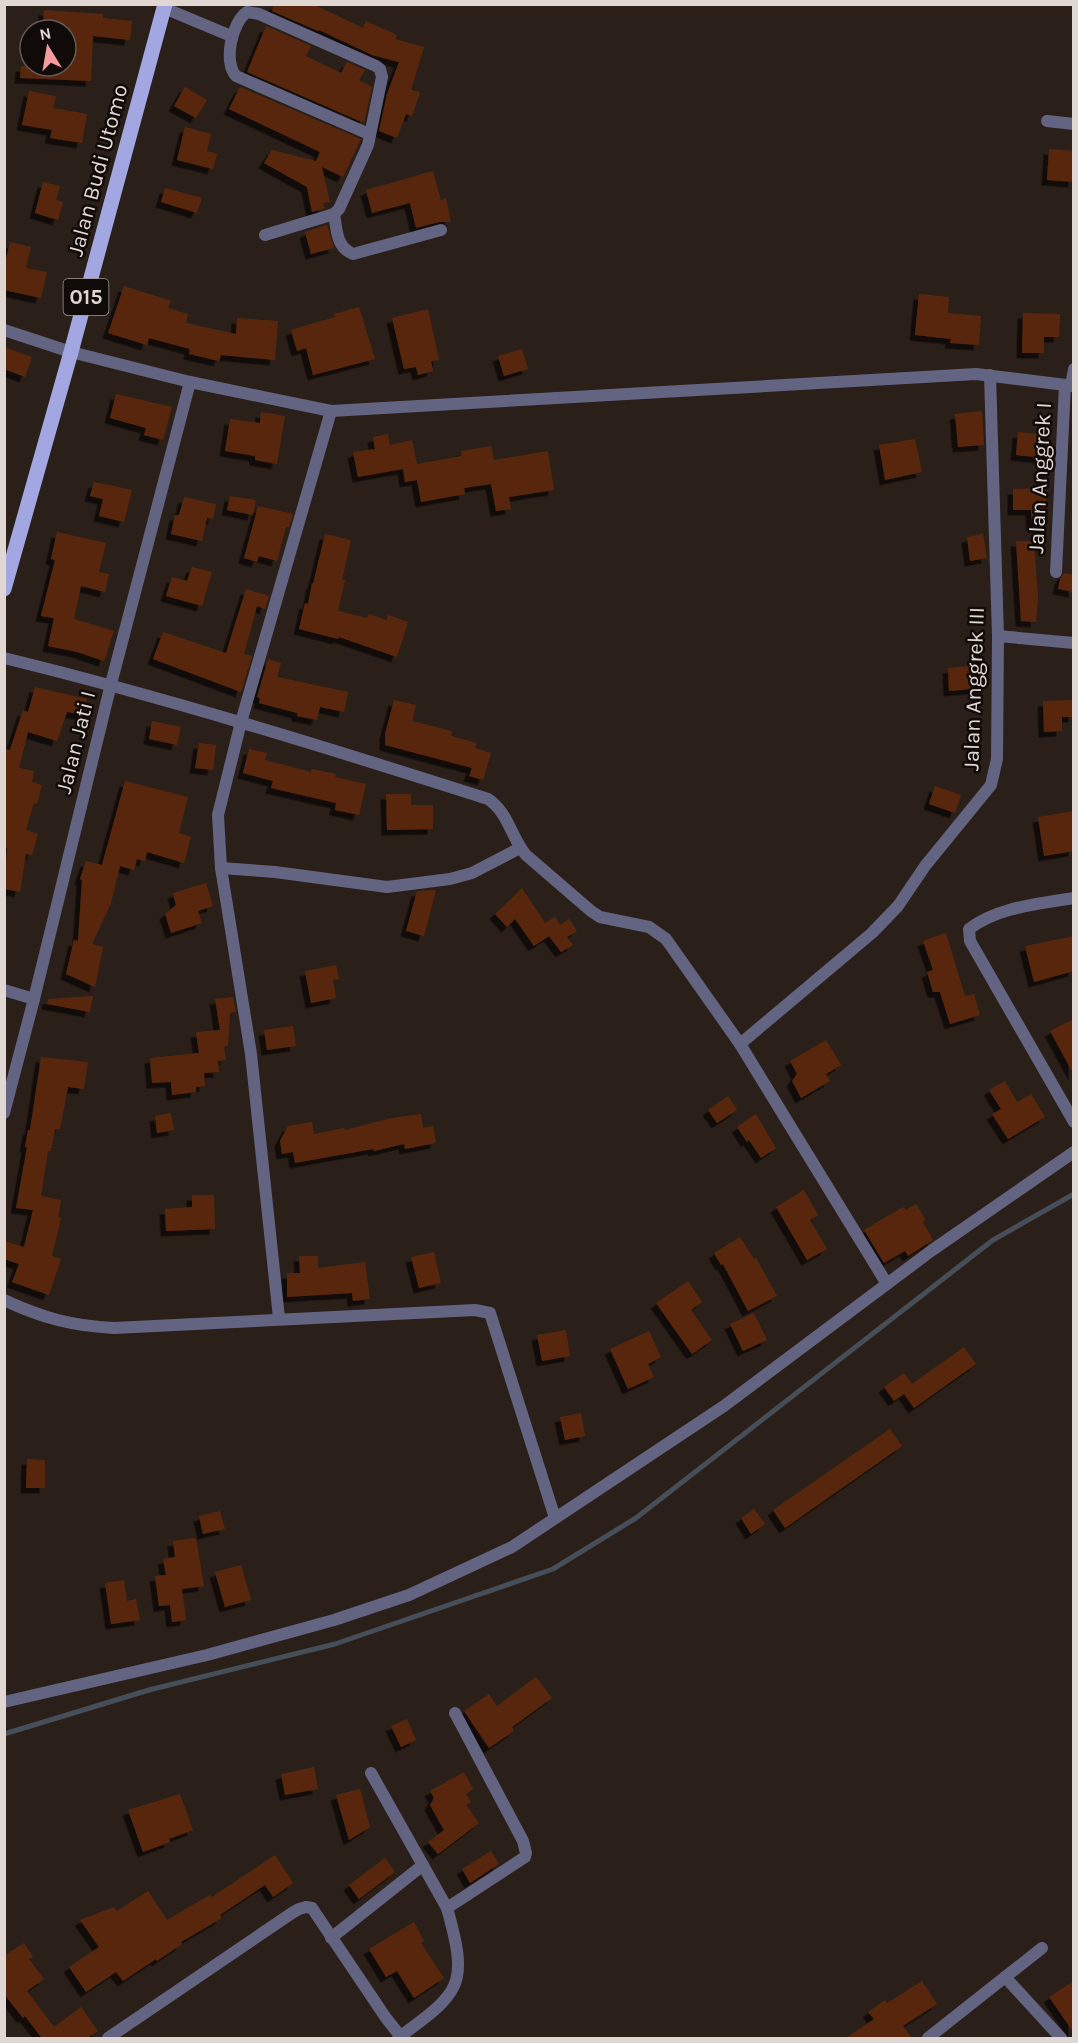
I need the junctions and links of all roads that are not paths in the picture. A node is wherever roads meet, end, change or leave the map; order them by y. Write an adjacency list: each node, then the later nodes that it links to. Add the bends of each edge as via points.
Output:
1 (164, 6): 2 (street); 10 (main road, Jalan Budi Utomo / 015)
2 (231, 36): 5 (street, via 231,65 236,76); 5 (street, via 240,17 248,12 259,14 376,66 382,77)
3 (1047, 121): 4 (street)
4 (1074, 124)
5 (369, 135): 6 (street, via 344,202)
6 (334, 214): 7 (street, via 340,244 352,254); 8 (street)
7 (441, 230)
8 (264, 235)
9 (4, 330): 10 (street)
10 (71, 352): 13 (street); 17 (main road, Jalan Budi Utomo / 015)
11 (1074, 369): 14 (street, Jalan Anggrek I)
12 (990, 375): 14 (street); 15 (street); 18 (street, Jalan Anggrek III)
13 (190, 382): 15 (street); 21 (street, Jalan Jati I)
14 (1070, 386): 16 (street, Jalan Anggrek I)
15 (331, 411): 22 (street)
16 (1056, 572)
17 (4, 589)
18 (998, 636): 19 (street); 28 (street, Jalan Anggrek III, via 996,759 991,785 898,906 872,933)
19 (1074, 643)
20 (4, 658): 21 (street)
21 (111, 684): 22 (street); 27 (street, Jalan Jati I)
22 (241, 722): 23 (street, via 488,799 501,810); 24 (street, via 218,815)
23 (520, 848): 24 (street, via 472,873 412,885 377,887); 28 (street, via 591,911 613,921 649,927 666,939)
24 (221, 868): 34 (street, via 251,1054)
25 (1074, 898): 30 (street, via 1023,906 981,920 969,929 970,941)
26 (4, 990): 27 (street)
27 (34, 999): 29 (street, Jalan Jati I)
28 (740, 1044): 32 (street)
29 (4, 1113)
30 (1074, 1122)
31 (1074, 1152): 32 (street)
32 (887, 1284): 35 (street, via 724,1406)
33 (4, 1300): 34 (street, via 59,1322 114,1328)
34 (279, 1318): 35 (street, via 476,1310 490,1313)
35 (555, 1518): 36 (street, via 512,1547 409,1595 207,1655)
36 (4, 1702)
37 (454, 1713): 40 (street, via 526,1852 525,1857)
38 (371, 1773): 39 (street)
39 (423, 1865): 40 (street); 41 (street)
40 (447, 1908): 44 (street, via 458,1945 458,1978 442,2004)
41 (331, 1938): 44 (street); 45 (street, via 312,1908 299,1909)
42 (1042, 1948): 43 (street)
43 (1005, 1977): 46 (street); 47 (street)
44 (405, 2036)
45 (108, 2038)
46 (928, 2038)
47 (1060, 2038)

